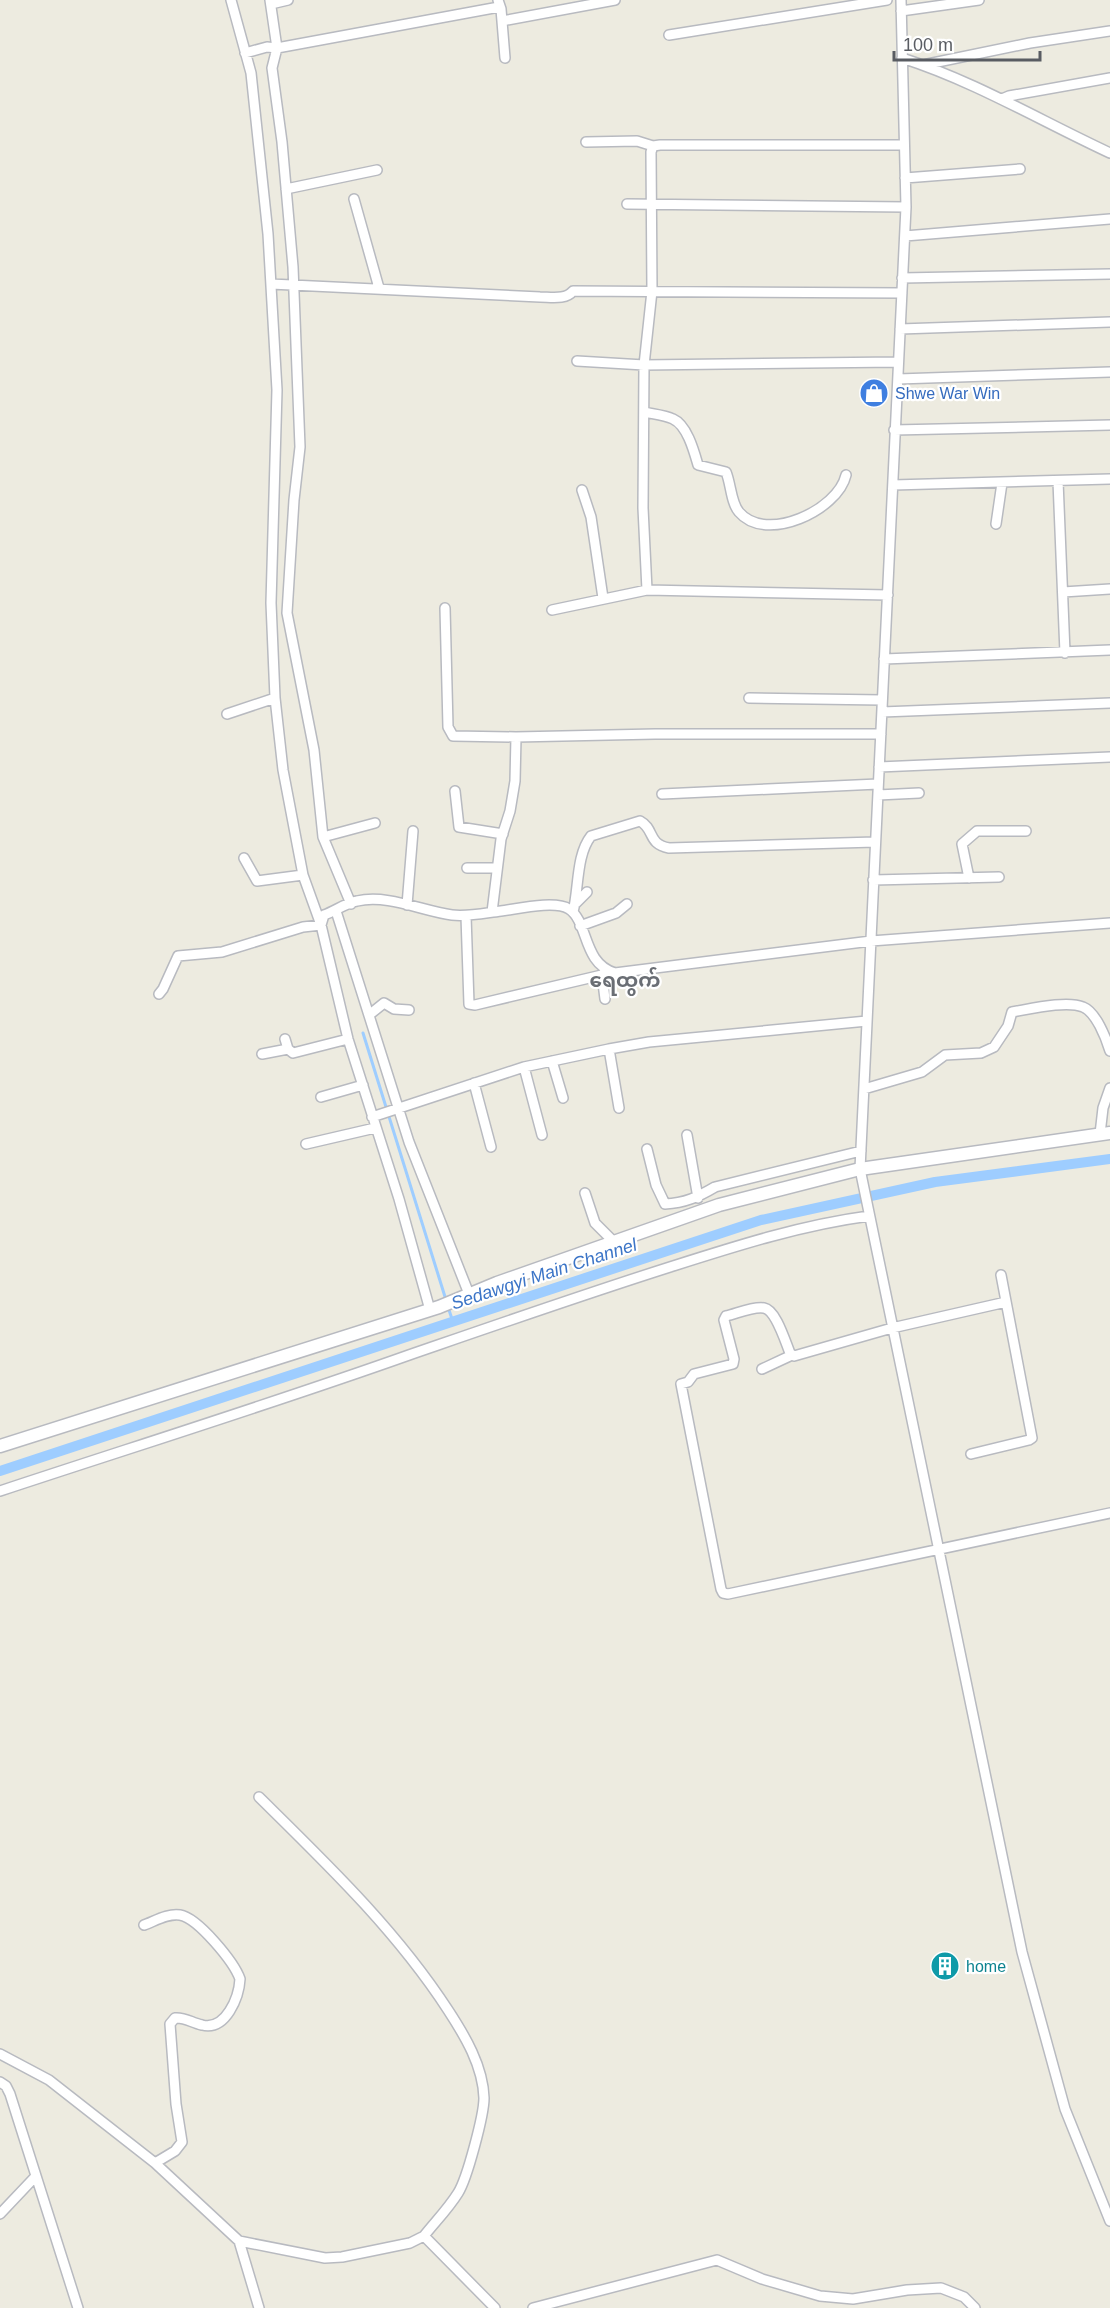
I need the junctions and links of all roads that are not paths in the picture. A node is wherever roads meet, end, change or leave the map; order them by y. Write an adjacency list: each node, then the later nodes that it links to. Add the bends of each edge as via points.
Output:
1 (231, 0): 15 (street)
2 (288, 0): 7 (street)
3 (615, 0): 9 (street)
4 (887, 0): 13 (street)
5 (901, 0): 10 (street)
6 (979, 0): 10 (street)
7 (271, 2): 14 (street)
8 (498, 3): 11 (street); 14 (street)
9 (575, 4): 11 (street)
10 (901, 11): 17 (street)
11 (502, 21): 16 (street)
12 (1110, 31): 18 (street)
13 (669, 35)
14 (272, 48): 15 (street); 28 (street)
15 (249, 52): 37 (street)
16 (505, 58)
17 (902, 58): 18 (street); 22 (street)
18 (923, 65): 20 (street)
19 (1110, 78): 20 (street)
20 (1002, 99): 24 (street)
21 (586, 142): 23 (street, via 637,141)
22 (904, 145): 23 (street); 27 (street)
23 (653, 146): 31 (street)
24 (1110, 153)
25 (1020, 169): 27 (street)
26 (377, 170): 28 (street)
27 (905, 178): 32 (street)
28 (286, 189): 38 (street)
29 (354, 199): 39 (street)
30 (627, 204): 31 (street)
31 (652, 204): 32 (street); 40 (street)
32 (906, 207): 34 (street)
33 (1110, 219): 34 (street)
34 (905, 236): 36 (street)
35 (1110, 274): 36 (street)
36 (902, 278): 41 (street)
37 (271, 284): 38 (street); 56 (street, via 277,390)
38 (293, 284): 39 (street); 58 (street, via 300,447)
39 (379, 288): 40 (street, via 559,297 573,291)
40 (652, 291): 41 (street); 46 (street)
41 (902, 293): 43 (street)
42 (1110, 322): 43 (street)
43 (900, 329): 45 (street)
44 (578, 361): 46 (street)
45 (898, 362): 46 (street); 48 (street)
46 (644, 365): 49 (street)
47 (1110, 372): 48 (street)
48 (898, 379): 51 (street)
49 (644, 412): 52 (street, via 673,418 680,424 698,465 726,472 738,511 751,522 773,525 803,518 837,495); 61 (street)
50 (1110, 425): 51 (street)
51 (894, 430): 57 (street)
52 (846, 476)
53 (1110, 479): 54 (street)
54 (1058, 481): 55 (street); 63 (street)
55 (1002, 483): 57 (street); 60 (street)
56 (275, 484): 58 (street); 71 (street, via 271,603)
57 (893, 485): 64 (street)
58 (296, 489): 90 (street, via 287,613 314,750)
59 (582, 490): 65 (street, via 591,517)
60 (996, 524)
61 (647, 590): 64 (street); 65 (street)
62 (1110, 590): 63 (street)
63 (1063, 592): 69 (street)
64 (888, 595): 70 (street)
65 (603, 598): 67 (street)
66 (445, 608): 78 (street, via 449,732 453,736)
67 (552, 610)
68 (1110, 650): 69 (street)
69 (1065, 653): 70 (street)
70 (884, 659): 73 (street)
71 (275, 698): 76 (street); 95 (street, via 283,770)
72 (749, 698): 73 (street)
73 (882, 700): 75 (street)
74 (1110, 703): 75 (street)
75 (882, 712): 77 (street)
76 (227, 714)
77 (881, 734): 78 (street); 80 (street)
78 (516, 737): 89 (street, via 515,781)
79 (1110, 757): 80 (street)
80 (879, 767): 81 (street)
81 (878, 784): 84 (street); 85 (street)
82 (455, 791): 89 (street, via 459,827)
83 (919, 793): 85 (street)
84 (662, 794)
85 (878, 795): 91 (street)
86 (375, 823): 90 (street)
87 (413, 831): 102 (street)
88 (1026, 831): 97 (street, via 977,831 962,844)
89 (502, 834): 94 (street)
90 (323, 837): 100 (street)
91 (875, 842): 98 (street); 103 (street, via 669,848 654,842 640,821 591,836 586,842)
92 (244, 858): 95 (street, via 257,881)
93 (467, 868): 94 (street)
94 (497, 868): 104 (street)
95 (303, 875): 105 (street)
96 (999, 877): 97 (street)
97 (969, 878): 98 (street)
98 (873, 880): 109 (street)
99 (587, 892): 103 (street)
100 (351, 904): 102 (street, via 369,900); 105 (street)
101 (627, 904): 108 (street, via 616,913)
102 (407, 905): 106 (street)
103 (574, 909): 104 (street, via 555,905); 108 (street)
104 (492, 912): 106 (street)
105 (328, 916): 111 (street, via 222,952 181,955 175,959); 114 (street); 117 (street)
106 (466, 916): 110 (street, via 469,1004)
107 (1110, 923): 109 (street)
108 (580, 926): 110 (street)
109 (871, 941): 110 (street); 115 (street)
110 (604, 973): 112 (street)
111 (159, 994)
112 (605, 999)
113 (409, 1010): 114 (street, via 394,1009 384,1003)
114 (369, 1015): 131 (street)
115 (867, 1021): 119 (street); 127 (street)
116 (285, 1039): 118 (street)
117 (348, 1039): 118 (street, via 293,1053); 125 (street)
118 (288, 1049): 121 (street)
119 (609, 1049): 122 (street); 130 (street)
120 (1110, 1049): 127 (street, via 1083,1006 1026,1009 1012,1012 994,1047 981,1053 945,1055 922,1072)
121 (262, 1054)
122 (552, 1061): 123 (street); 129 (street)
123 (524, 1067): 124 (street); 135 (street)
124 (474, 1083): 131 (street); 138 (street)
125 (363, 1085): 128 (street); 132 (street)
126 (1110, 1088): 134 (street, via 1103,1108)
127 (864, 1089): 140 (street)
128 (321, 1097)
129 (563, 1098)
130 (619, 1108)
131 (396, 1109): 132 (street); 149 (street)
132 (374, 1116): 133 (street)
133 (375, 1128): 137 (street); 151 (street)
134 (1105, 1133): 141 (street)
135 (542, 1135)
136 (687, 1135): 144 (street)
137 (306, 1144)
138 (491, 1147)
139 (647, 1149): 144 (street, via 665,1204)
140 (861, 1151): 141 (street); 142 (street)
141 (861, 1174): 145 (street); 146 (street)
142 (714, 1187): 144 (street); 145 (street)
143 (585, 1193): 147 (street, via 595,1223)
144 (698, 1198)
145 (719, 1205): 147 (street)
146 (869, 1213): 152 (street); 157 (street, via 781,1232 701,1257)
147 (613, 1241): 149 (street)
148 (1001, 1275): 150 (street)
149 (469, 1294): 151 (street)
150 (1006, 1302): 152 (street); 156 (street, via 1032,1438)
151 (435, 1308): 155 (street)
152 (892, 1328): 153 (street); 159 (street)
153 (792, 1355): 154 (street); 159 (street, via 774,1315 765,1308 726,1316 733,1364 694,1374 681,1384 723,1593)
154 (762, 1369)
155 (0, 1446)
156 (971, 1454)
157 (0, 1491)
158 (1110, 1513): 159 (street)
159 (939, 1549): 167 (street, via 1022,1952 1065,2109)
160 (259, 1797): 168 (street, via 390,1930 464,2035 478,2067 484,2096 483,2116 462,2185)
161 (144, 1925): 164 (street, via 183,1915 214,1941 240,1979 233,2005 212,2026 182,2018 175,2018 170,2024 182,2142)
162 (0, 2054): 164 (street, via 49,2080)
163 (0, 2082): 165 (street, via 10,2094)
164 (155, 2163): 169 (street)
165 (35, 2177): 166 (street); 170 (street)
166 (0, 2214)
167 (1110, 2221)
168 (424, 2236): 169 (street, via 325,2258); 172 (street)
169 (239, 2241): 171 (street)
170 (78, 2308)
171 (259, 2308)
172 (495, 2308)
173 (533, 2308): 174 (street, via 712,2260 820,2296 853,2300 941,2288 964,2297)
174 (975, 2308)

